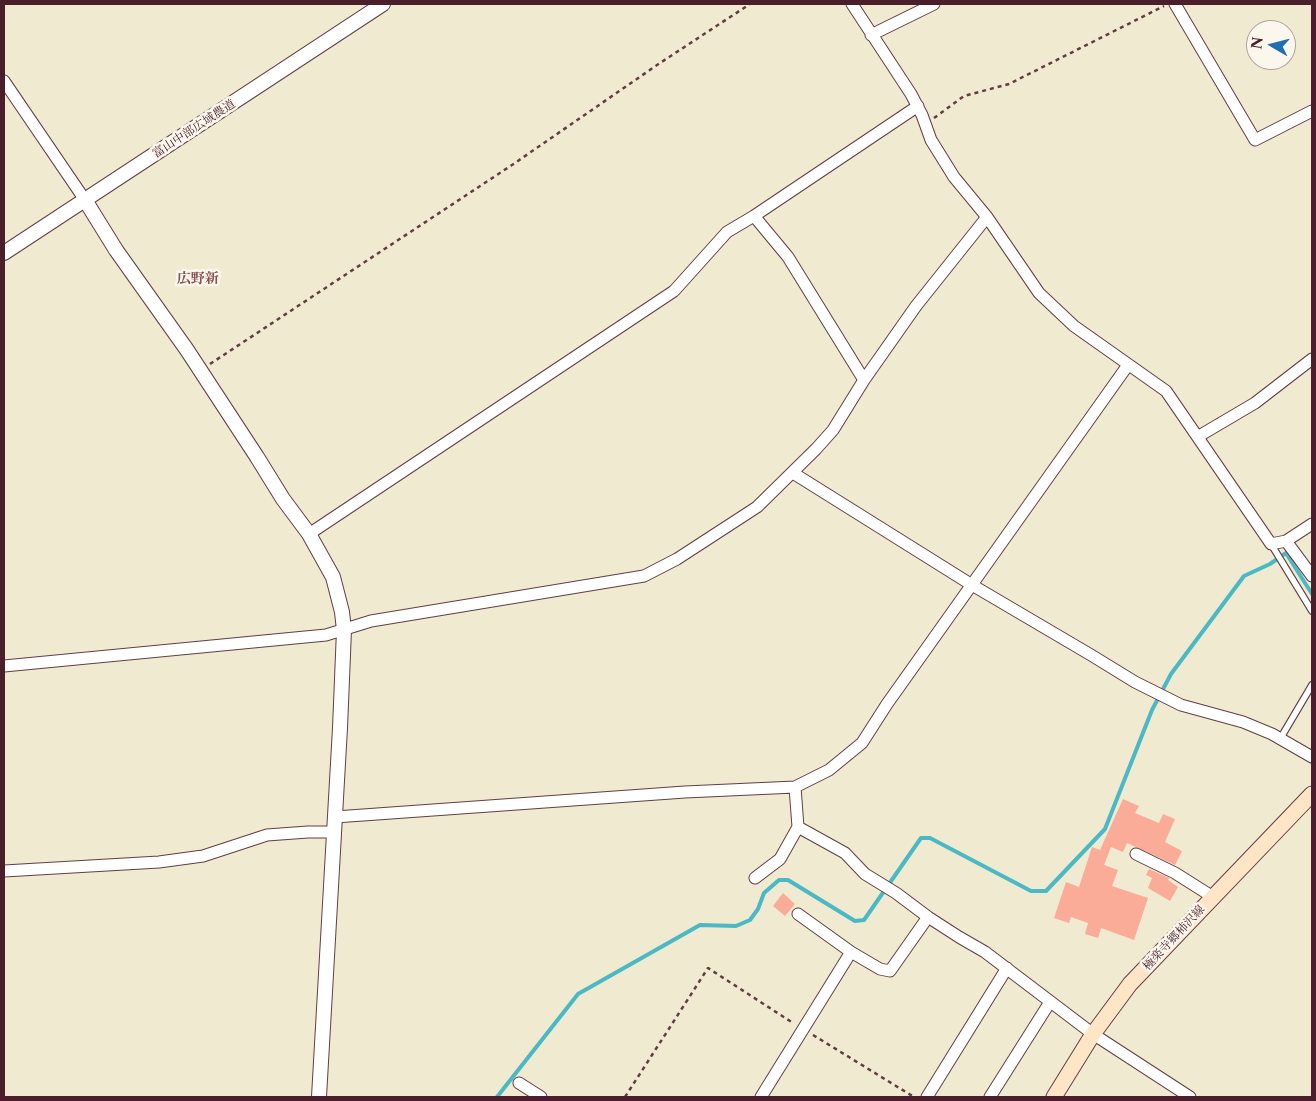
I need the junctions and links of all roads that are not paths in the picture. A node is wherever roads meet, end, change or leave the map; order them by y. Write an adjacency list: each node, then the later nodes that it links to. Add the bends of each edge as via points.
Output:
1 (383, 4): 9 (street, 富山中部広域農道)
2 (852, 4): 5 (street)
3 (934, 4): 5 (street)
4 (1175, 4): 8 (street, via 1255,140)
5 (871, 35): 7 (street)
6 (4, 80): 9 (street)
7 (918, 106): 10 (street); 11 (street, via 931,140 954,177)
8 (1312, 111)
9 (85, 200): 12 (street, 富山中部広域農道); 19 (street)
10 (754, 216): 15 (street, via 788,257); 19 (street, via 727,232 674,291)
11 (987, 217): 14 (street, via 1039,293 1074,326); 15 (street, via 916,306)
12 (4, 253)
13 (1312, 359): 16 (street, via 1255,403)
14 (1128, 365): 16 (street, via 1166,391); 23 (street)
15 (864, 380): 17 (street, via 833,430)
16 (1198, 436): 21 (street)
17 (793, 473): 23 (street); 25 (street, via 757,507 677,559 644,576 371,621)
18 (1312, 524): 20 (street)
19 (309, 534): 25 (street, via 333,578)
20 (1286, 541): 21 (street); 22 (street)
21 (1271, 544): 24 (lane)
22 (1312, 576)
23 (972, 585): 28 (street, via 1142,686 1181,705 1244,722); 30 (street, via 862,743 829,770)
24 (1312, 611)
25 (344, 630): 26 (street, via 326,635); 32 (street)
26 (4, 666)
27 (1312, 685): 28 (lane)
28 (1280, 739): 29 (street)
29 (1312, 757)
30 (795, 788): 32 (street, via 685,792); 33 (street)
31 (1312, 794): 38 (main road, 極楽寺郷柿沢線)
32 (335, 817): 34 (street)
33 (798, 827): 37 (street, via 780,859); 40 (street, via 845,853 865,874)
34 (333, 832): 36 (street, via 267,835 203,856 159,862); 46 (street)
35 (1136, 854): 38 (street)
36 (4, 871)
37 (754, 878)
38 (1213, 897): 44 (main road, 極楽寺郷柿沢線, via 1130,984)
39 (798, 914): 41 (street)
40 (928, 917): 41 (street, via 890,971 880,970); 42 (street)
41 (851, 952): 48 (street)
42 (1008, 968): 43 (street); 49 (street)
43 (1050, 1002): 44 (street); 50 (street)
44 (1093, 1034): 51 (main road, 極楽寺郷柿沢線); 52 (street)
45 (519, 1083): 47 (street)
46 (319, 1097)
47 (541, 1097)
48 (761, 1097)
49 (927, 1097)
50 (990, 1097)
51 (1054, 1097)
52 (1190, 1097)

